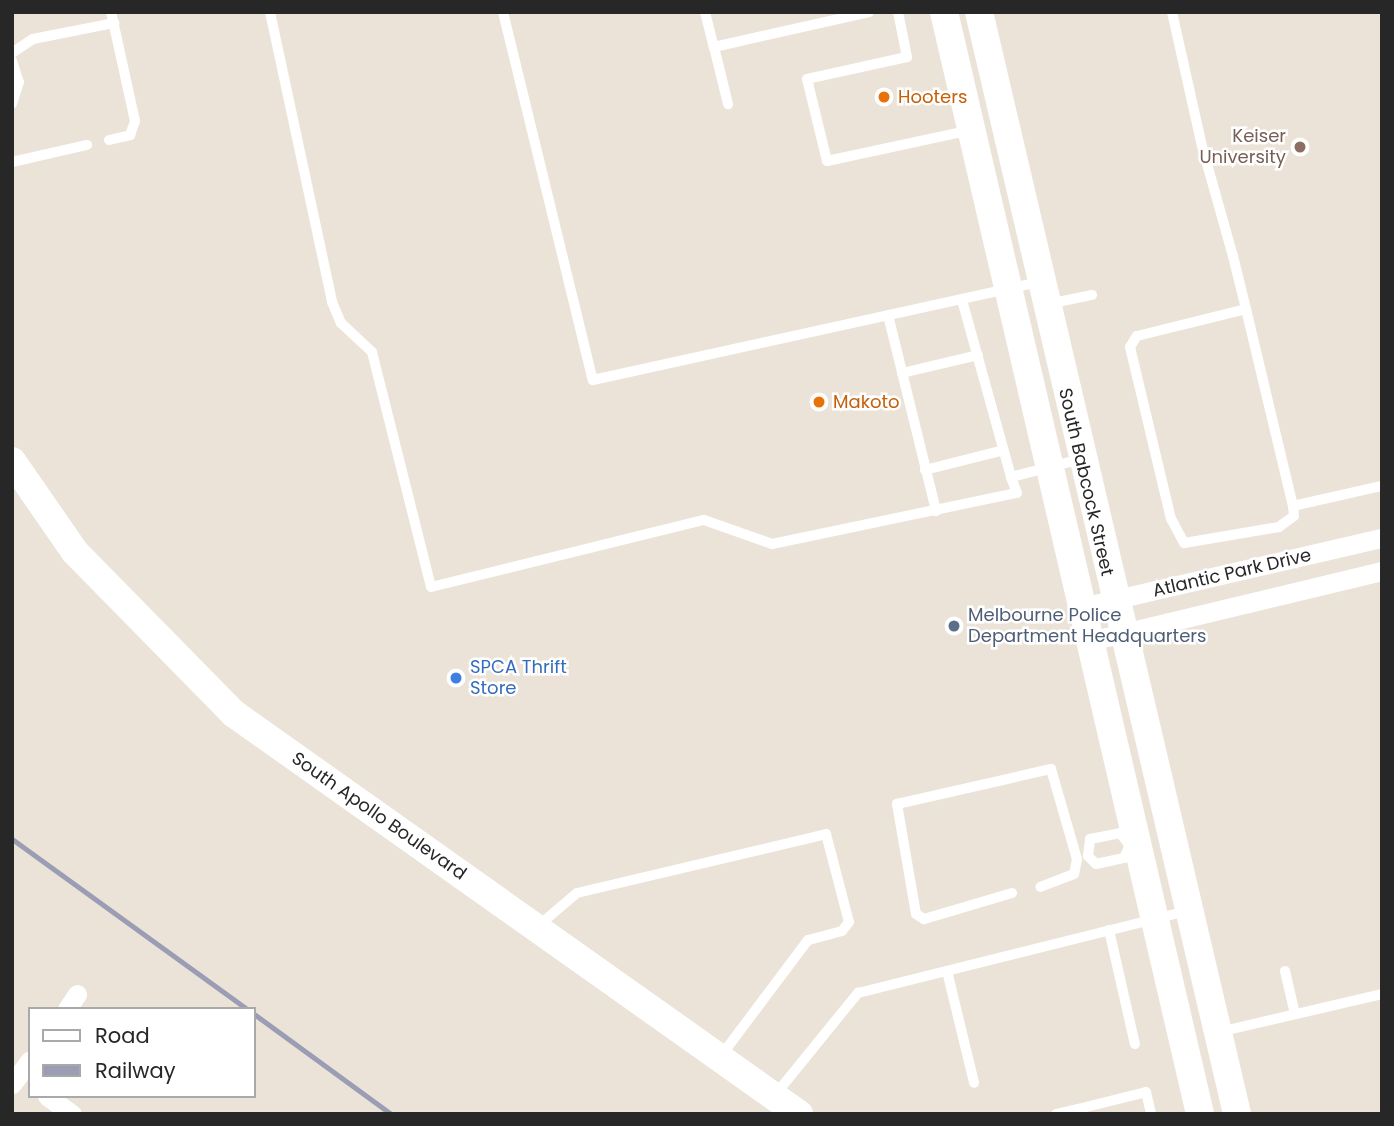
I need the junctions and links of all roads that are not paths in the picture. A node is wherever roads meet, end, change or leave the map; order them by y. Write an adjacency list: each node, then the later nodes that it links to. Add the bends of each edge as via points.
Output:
1 (270, 12): 35 (lane, via 332,302 341,323 372,352 431,587 704,520 772,544)
2 (503, 12): 24 (lane, via 593,380)
3 (705, 12): 10 (lane)
4 (869, 12): 10 (lane)
5 (898, 12): 15 (lane, via 907,57 807,79 827,161)
6 (944, 12): 15 (main road, South Babcock Street)
7 (979, 12): 20 (main road, South Babcock Street)
8 (1172, 12): 23 (lane)
9 (113, 17): 11 (lane, via 33,39); 16 (lane, via 135,121 130,135)
10 (714, 47): 14 (lane)
11 (12, 53)
12 (12, 61): 13 (lane, via 19,82)
13 (12, 104)
14 (728, 104)
15 (971, 130): 19 (main road, South Babcock Street)
16 (109, 140)
17 (87, 145): 18 (lane)
18 (12, 162)
19 (1008, 289): 20 (lane); 22 (lane); 30 (main road, South Babcock Street)
20 (1043, 293): 21 (lane); 28 (main road, South Babcock Street)
21 (1092, 295)
22 (962, 300): 24 (lane); 25 (lane)
23 (1246, 309): 34 (lane); 34 (lane, via 1132,340 1167,506 1177,533 1195,544 1289,523)
24 (888, 315): 26 (lane)
25 (978, 355): 26 (lane); 27 (lane)
26 (902, 373): 31 (lane)
27 (1004, 450): 31 (lane); 32 (lane)
28 (1081, 459): 30 (lane); 38 (main road, South Babcock Street)
29 (12, 461): 49 (main road, South Apollo Boulevard, via 75,552 233,713)
30 (1049, 468): 32 (lane); 39 (main road, South Babcock Street)
31 (925, 470): 35 (lane)
32 (1011, 477): 35 (lane, via 1017,493)
33 (1382, 486): 34 (lane)
34 (1293, 506)
35 (936, 511)
36 (1382, 538): 38 (street, Atlantic Park Drive)
37 (1382, 571): 40 (street, Atlantic Park Drive)
38 (1114, 600): 39 (street, Atlantic Park Drive); 40 (main road, South Babcock Street)
39 (1082, 607): 41 (main road, South Babcock Street)
40 (1121, 634): 41 (street, Atlantic Park Drive); 42 (main road, South Babcock Street)
41 (1090, 641): 42 (main road, South Babcock Street)
42 (1149, 840): 43 (lane, via 1124,858 1096,864); 43 (lane, via 1120,833 1090,839); 47 (main road, South Babcock Street); 48 (main road, South Babcock Street)
43 (1088, 856): 44 (lane)
44 (1077, 859): 45 (lane, via 1074,874); 46 (lane, via 1051,769 897,804 894,812 916,914 924,919)
45 (1040, 887)
46 (1012, 893)
47 (1188, 911): 48 (lane); 55 (main road, South Babcock Street)
48 (1154, 919): 50 (lane); 66 (main road, South Babcock Street)
49 (536, 928): 57 (main road, South Apollo Boulevard); 57 (lane, via 577,893 826,834 849,922 842,931 808,940)
50 (1109, 930): 51 (lane); 56 (lane)
51 (947, 971): 58 (lane); 59 (lane, via 858,993)
52 (1285, 971): 54 (lane)
53 (1382, 994): 54 (lane)
54 (1295, 1014): 55 (lane)
55 (1218, 1032): 67 (main road, South Babcock Street)
56 (1135, 1044)
57 (720, 1058): 59 (main road, South Apollo Boulevard)
58 (974, 1083)
59 (775, 1096): 63 (main road, South Apollo Boulevard)
60 (50, 1098): 62 (street)
61 (1078, 1111): 64 (lane); 65 (lane, via 1146,1092)
62 (72, 1114)
63 (799, 1114)
64 (1056, 1114)
65 (1151, 1114)
66 (1200, 1114)
67 (1237, 1114)

